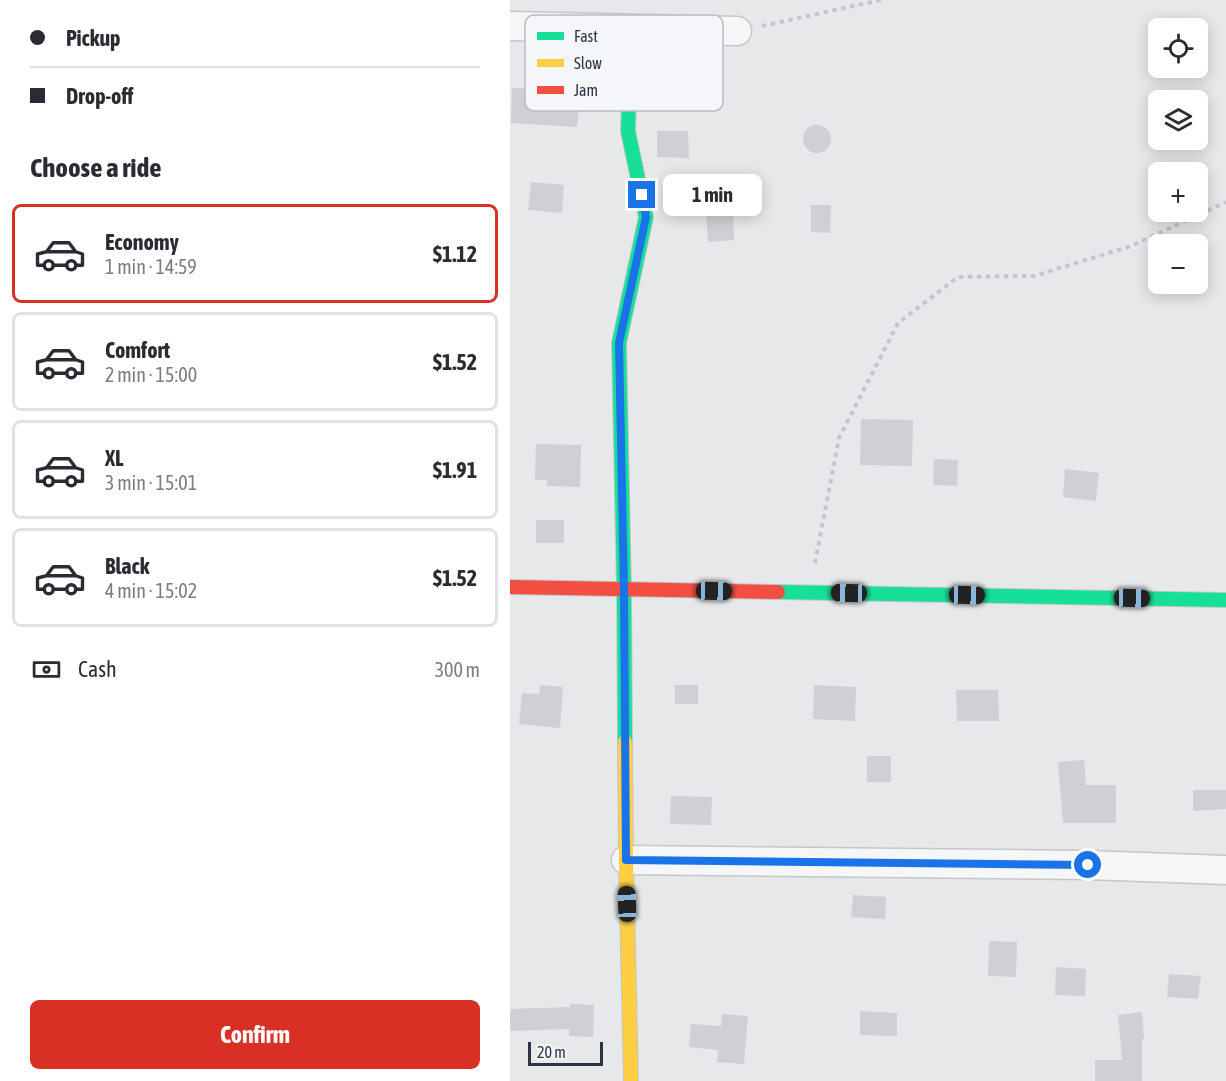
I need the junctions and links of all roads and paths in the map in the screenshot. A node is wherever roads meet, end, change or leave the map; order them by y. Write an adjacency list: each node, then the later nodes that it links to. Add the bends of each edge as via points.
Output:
1 (881, 0): 5 (path)
2 (510, 26): 3 (street)
3 (525, 26)
4 (723, 31): 5 (street)
5 (737, 31)
6 (629, 111): 9 (street, via 628,130 646,217 619,343)
7 (1226, 202): 10 (path, via 1131,246 1034,276 957,277 898,323 839,438 815,567)
8 (510, 587): 9 (street)
9 (624, 590): 10 (street); 12 (street)
10 (826, 593): 11 (street)
11 (1226, 600)
12 (626, 860): 13 (street); 14 (street)
13 (1226, 870)
14 (631, 1081)

